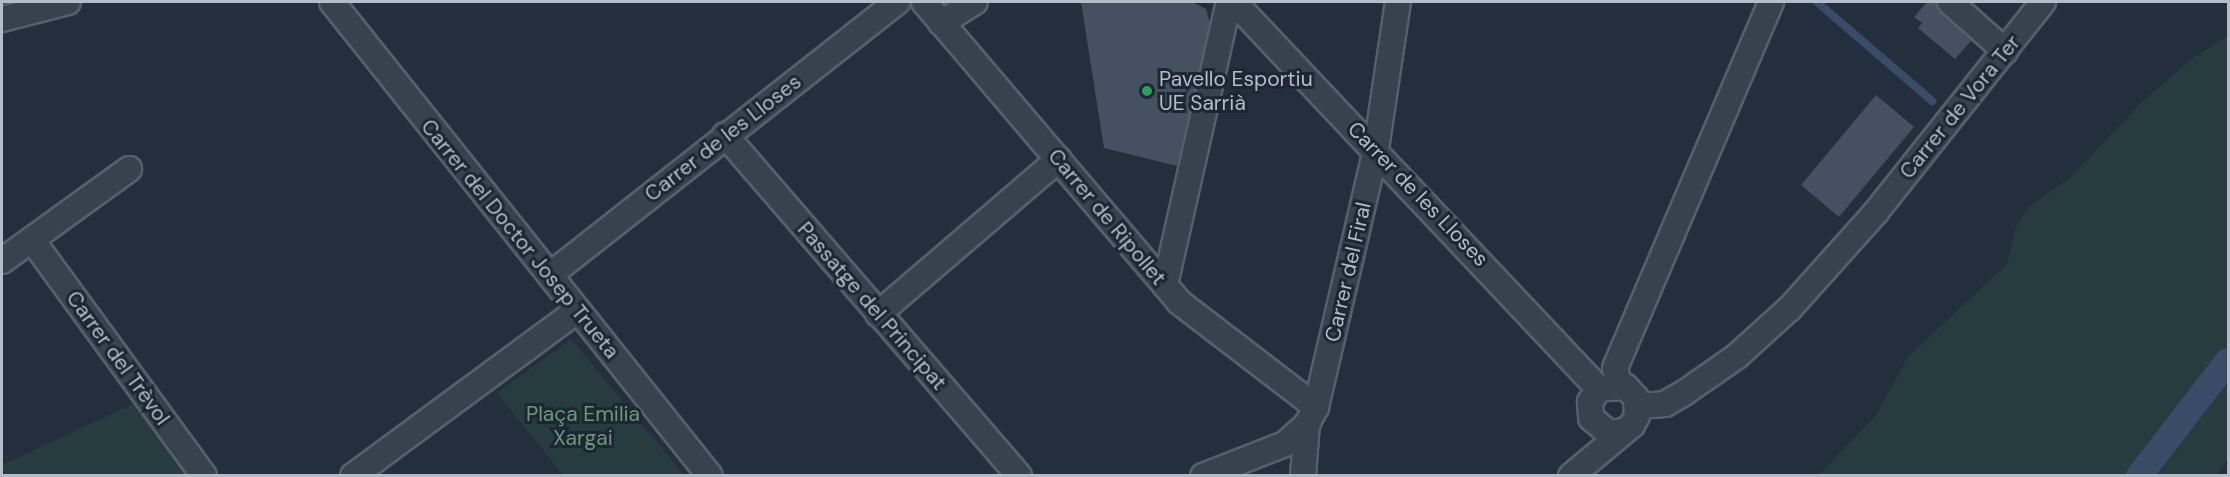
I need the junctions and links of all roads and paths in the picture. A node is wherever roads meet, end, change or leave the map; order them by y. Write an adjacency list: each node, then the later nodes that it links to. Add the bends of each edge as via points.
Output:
1 (68, 2): 12 (street)
2 (332, 2): 21 (street, Carrer del Doctor Josep Trueta)
3 (897, 2): 15 (street, Carrer de les Lloses)
4 (924, 2): 13 (street, Carrer de Ripollet)
5 (975, 2): 13 (street)
6 (1228, 2): 22 (street)
7 (1234, 2): 16 (street, Carrer de les Lloses)
8 (1398, 2): 16 (street, Carrer del Firal)
9 (1771, 2): 25 (street)
10 (1950, 2): 14 (street)
11 (2043, 2): 14 (street, Carrer de Vora Ter)
12 (2, 19)
13 (941, 23): 17 (street, Carrer de Ripollet)
14 (2005, 51): 26 (street, Carrer de Vora Ter, via 1876,212 1790,308 1737,356 1665,404)
15 (725, 135): 21 (street, Carrer de les Lloses); 24 (street, Passatge del Principat)
16 (1376, 149): 25 (street, Carrer de les Lloses); 27 (street, Carrer del Firal)
17 (1059, 159): 22 (street, Carrer de Ripollet); 24 (street)
18 (129, 170): 19 (street)
19 (32, 240): 20 (street); 29 (street, Carrer del Trèvol)
20 (2, 261)
21 (550, 275): 23 (street, Carrer del Doctor Josep Trueta)
22 (1165, 285): 27 (street, Carrer de Ripollet, via 1179,302)
23 (577, 311): 30 (street); 31 (street, Carrer del Doctor Josep Trueta)
24 (878, 314): 32 (street, Passatge del Principat)
25 (1609, 387): 26 (street, via 1632,392); 28 (street, via 1590,402 1591,418 1601,430)
26 (1638, 406): 28 (street, via 1637,416)
27 (1312, 415): 33 (street, via 1285,444); 34 (street, Carrer del Firal)
28 (1624, 431): 35 (street)
29 (204, 476)
30 (353, 476)
31 (710, 476)
32 (1019, 476)
33 (1203, 476)
34 (1302, 476)
35 (1571, 476)

